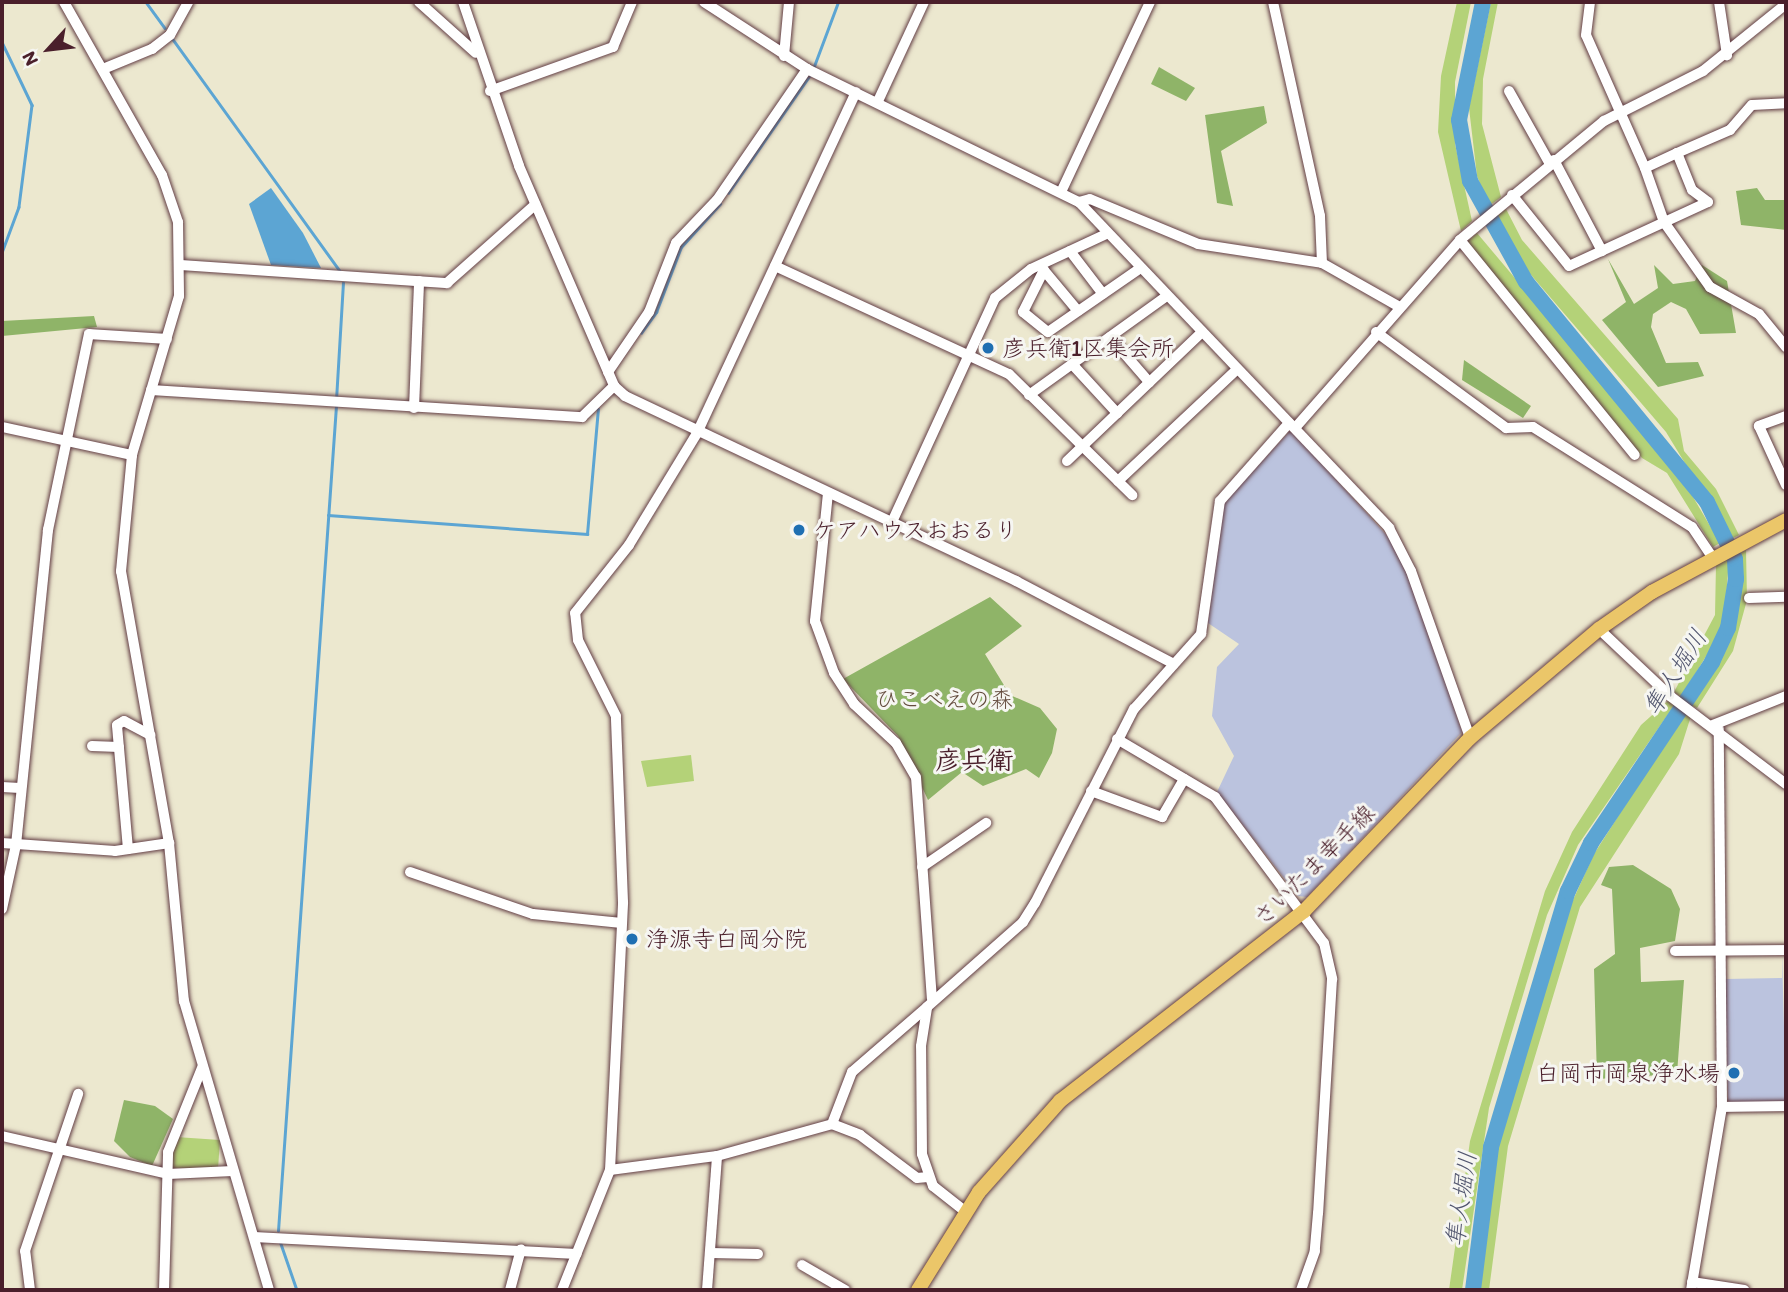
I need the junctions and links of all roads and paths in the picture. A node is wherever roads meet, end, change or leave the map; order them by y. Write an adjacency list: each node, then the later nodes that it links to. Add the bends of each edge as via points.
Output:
1 (64, 2): 17 (street)
2 (188, 2): 17 (street, via 161,42)
3 (419, 2): 14 (street)
4 (463, 2): 14 (street)
5 (632, 2): 19 (street, via 613,47)
6 (704, 2): 16 (street)
7 (789, 2): 16 (street)
8 (925, 2): 22 (street)
9 (1150, 2): 28 (street)
10 (1273, 2): 37 (street, via 1320,216)
11 (1590, 2): 24 (street, via 1586,35)
12 (1719, 2): 15 (street)
13 (1786, 4): 15 (street)
14 (475, 52): 19 (street)
15 (1727, 55): 24 (street)
16 (784, 56): 18 (street)
17 (103, 69): 38 (street, via 170,195)
18 (807, 69): 21 (street); 55 (street, via 717,200 676,243 649,312)
19 (490, 91): 31 (street)
20 (1509, 91): 26 (street)
21 (856, 92): 22 (street); 39 (street)
22 (878, 101): 28 (street)
23 (1786, 103): 25 (street, via 1752,105 1730,130)
24 (1623, 111): 26 (street); 27 (street)
25 (1677, 153): 27 (street); 32 (street, via 1692,190 1709,202)
26 (1552, 162): 29 (street); 36 (street)
27 (1644, 168): 32 (street)
28 (1062, 190): 30 (street)
29 (1509, 198): 34 (street); 36 (street, via 1569,266)
30 (1079, 202): 33 (street); 37 (street, via 1090,199 1198,244)
31 (535, 205): 42 (street, via 447,283); 55 (street)
32 (1664, 222): 36 (street); 51 (street, via 1710,287 1759,314)
33 (1106, 234): 35 (street); 41 (street)
34 (1460, 240): 45 (street); 69 (street)
35 (1070, 251): 40 (street); 43 (street)
36 (1602, 251)
37 (1322, 263): 45 (street)
38 (183, 265): 42 (street); 50 (street)
39 (775, 266): 52 (street); 65 (street)
40 (1042, 268): 46 (street); 46 (street, via 1023,312 1048,332); 52 (street, via 995,298)
41 (1139, 269): 43 (street); 44 (street)
42 (419, 281): 60 (street)
43 (1103, 294): 46 (street)
44 (1167, 296): 47 (street); 49 (street)
45 (1398, 306): 48 (street)
46 (1078, 312)
47 (1202, 332): 54 (street); 56 (street)
48 (1376, 332): 63 (street); 77 (street, via 1506,428 1533,426 1692,527)
49 (1110, 337): 53 (street); 56 (street)
50 (167, 339): 58 (street); 66 (street, via 89,334)
51 (1786, 346)
52 (968, 355): 59 (street, via 1009,374); 76 (street)
53 (1072, 364): 59 (street); 61 (street)
54 (1235, 371): 63 (street); 71 (street)
55 (608, 372): 57 (street)
56 (1149, 382): 61 (street)
57 (614, 386): 60 (street, via 582,417); 65 (street)
58 (151, 390): 60 (street); 68 (street)
59 (1029, 395): 67 (street)
60 (415, 408)
61 (1117, 412): 67 (street)
62 (1786, 416): 72 (street, via 1759,425)
63 (1292, 425): 81 (street, via 1220,501 1201,634); 85 (street, via 1389,528 1411,570)
64 (2, 427): 66 (street)
65 (697, 433): 73 (street); 103 (street, via 573,624 616,716)
66 (62, 441): 68 (street); 92 (street)
67 (1082, 446): 70 (street); 71 (street)
68 (132, 455): 84 (street, via 121,571)
69 (1635, 455)
70 (1067, 461)
71 (1118, 481): 74 (street)
72 (1786, 485)
73 (828, 494): 76 (street); 99 (street, via 816,575 821,649 854,704 896,743 916,777)
74 (1132, 495)
75 (1786, 520): 77 (main road, さいたま幸手線)
76 (892, 522): 81 (street)
77 (1712, 557): 80 (main road, さいたま幸手線)
78 (1749, 597): 79 (street)
79 (1786, 597)
80 (1599, 629): 83 (street, via 1670,696); 85 (main road, さいたま幸手線)
81 (1174, 664): 86 (street)
82 (1786, 696): 83 (street)
83 (1716, 727): 90 (street); 104 (street)
84 (150, 735): 88 (street, via 124,721 117,725); 96 (street)
85 (1470, 738): 102 (main road, さいたま幸手線)
86 (1117, 739): 89 (street); 93 (street)
87 (92, 746): 88 (street)
88 (119, 747): 98 (street)
89 (1184, 779): 93 (street, via 1162,817); 102 (street, via 1215,797)
90 (1786, 784)
91 (2, 787): 92 (street)
92 (20, 788): 97 (street)
93 (1091, 791): 107 (street, via 1023,922)
94 (986, 823): 99 (street)
95 (2, 843): 97 (street)
96 (169, 843): 98 (street); 108 (street, via 184,1001)
97 (16, 845): 98 (street); 101 (street)
98 (128, 849)
99 (922, 867): 107 (street)
100 (410, 872): 103 (street, via 533,914)
101 (2, 909)
102 (1304, 911): 120 (main road, さいたま幸手線, via 1060,1101); 136 (street, via 1324,943 1332,979 1315,1251)
103 (622, 923): 116 (street)
104 (1721, 950): 105 (street); 106 (street); 111 (street)
105 (1786, 950)
106 (1675, 951)
107 (930, 1003): 112 (street, via 852,1072); 119 (street, via 921,1080 922,1154)
108 (202, 1068): 117 (street); 118 (street, via 168,1152)
109 (78, 1094): 114 (street)
110 (1786, 1106): 111 (street)
111 (1722, 1107): 127 (street)
112 (832, 1124): 115 (street); 119 (street, via 860,1135 917,1178)
113 (2, 1136): 114 (street)
114 (63, 1150): 118 (street); 128 (street, via 25,1251)
115 (716, 1156): 116 (street); 123 (street)
116 (610, 1170): 124 (street)
117 (233, 1171): 118 (street); 121 (street)
118 (168, 1174): 129 (street)
119 (928, 1177): 120 (street)
120 (966, 1212): 135 (main road, さいたま幸手線)
121 (254, 1237): 122 (street); 130 (street)
122 (521, 1249): 124 (street); 131 (street)
123 (711, 1252): 125 (street); 133 (street)
124 (577, 1254): 132 (street)
125 (758, 1254)
126 (802, 1265): 134 (street)
127 (1692, 1286): 137 (street)
128 (30, 1290)
129 (164, 1290)
130 (269, 1290)
131 (510, 1290)
132 (562, 1290)
133 (707, 1290)
134 (845, 1290)
135 (918, 1290)
136 (1301, 1290)
137 (1744, 1290)

